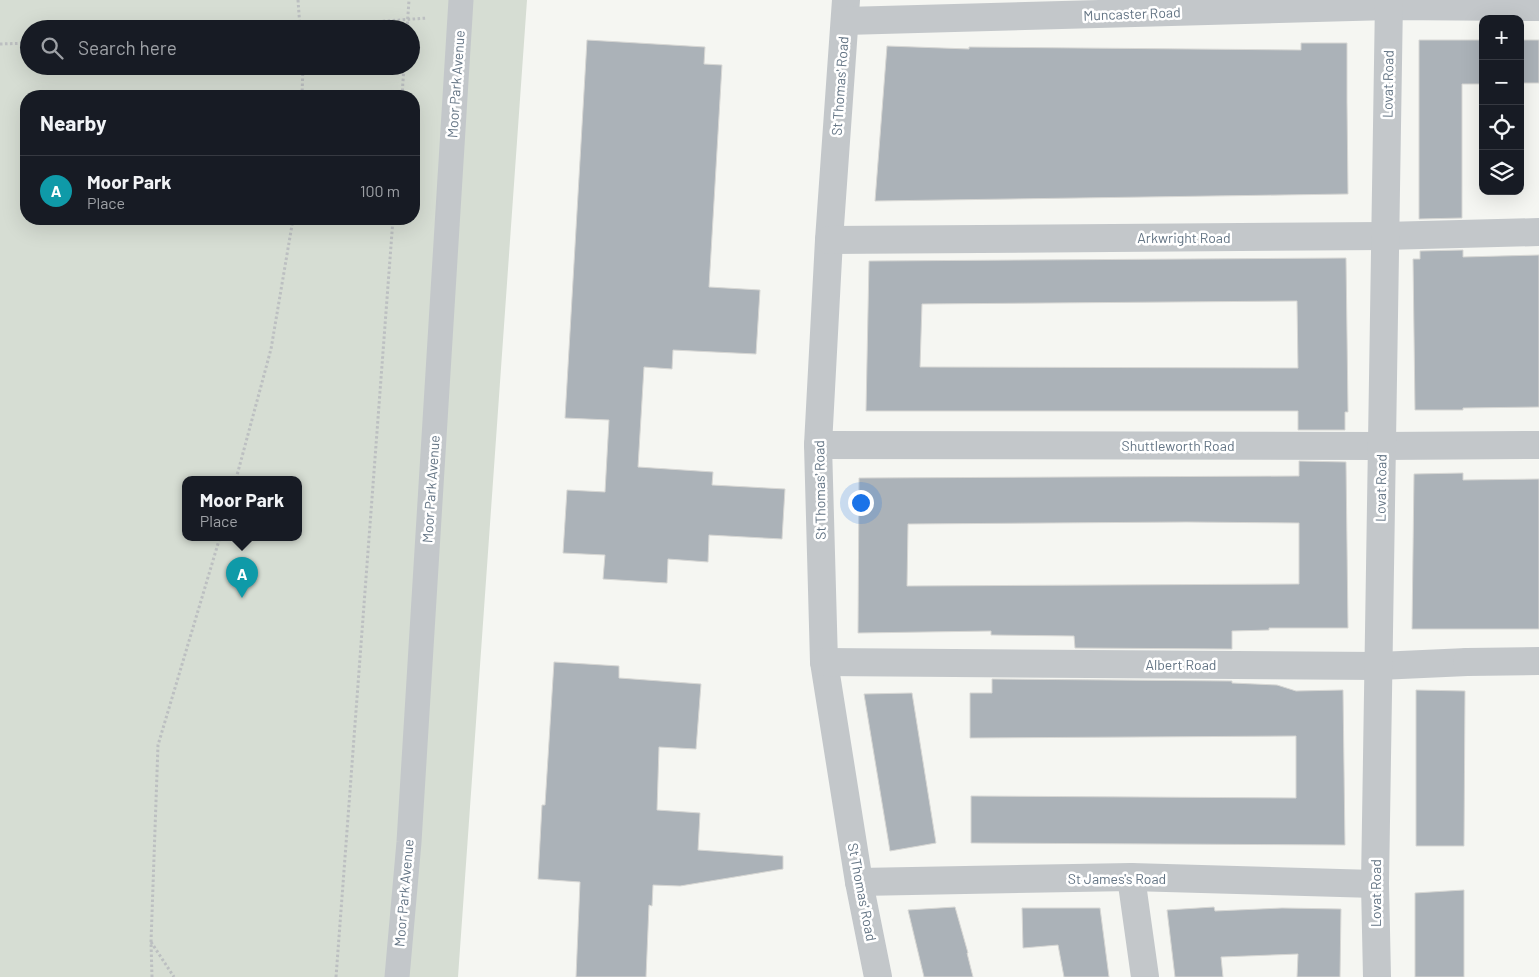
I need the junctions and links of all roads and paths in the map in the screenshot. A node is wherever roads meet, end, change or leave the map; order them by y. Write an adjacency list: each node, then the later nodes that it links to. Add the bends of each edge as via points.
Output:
1 (298, 0): 9 (path)
2 (409, 0): 8 (path)
3 (1389, 3): 4 (street, Muncaster Road); 5 (street, Muncaster Road); 20 (street, Lovat Road)
4 (1539, 6)
5 (1147, 7): 7 (street, Muncaster Road)
6 (461, 9): 8 (path); 37 (lane, Moor Park Avenue, via 409,842)
7 (846, 11): 21 (street, St Thomas' Road)
8 (408, 19): 10 (path)
9 (299, 20)
10 (396, 20)
11 (20, 43): 12 (path)
12 (0, 44)
13 (303, 75): 15 (path)
14 (403, 75): 16 (path)
15 (302, 90)
16 (402, 90)
17 (292, 225): 25 (path, via 271,349)
18 (393, 225): 36 (path)
19 (1539, 232): 20 (street, Arkwright Road)
20 (1384, 236): 21 (street, Arkwright Road); 24 (street, Lovat Road)
21 (829, 240): 22 (street, St Thomas' Road)
22 (818, 445): 24 (street, Shuttleworth Road); 28 (street, St Thomas' Road)
23 (1539, 445): 24 (street, Shuttleworth Road)
24 (1381, 446): 29 (street, Lovat Road)
25 (237, 476)
26 (219, 541): 33 (path, via 158,745)
27 (1539, 661): 29 (street, Albert Road)
28 (824, 662): 29 (street, Albert Road); 31 (street, St Thomas' Road)
29 (1379, 666): 32 (street, Lovat Road)
30 (1131, 877): 31 (street, St James's Road); 32 (street, St James's Road); 39 (street)
31 (859, 882): 38 (street, St Thomas' Road)
32 (1375, 884): 40 (street, Lovat Road)
33 (151, 942): 34 (path); 35 (path)
34 (152, 977)
35 (174, 977)
36 (336, 977)
37 (397, 977)
38 (878, 977)
39 (1145, 977)
40 (1377, 977)

